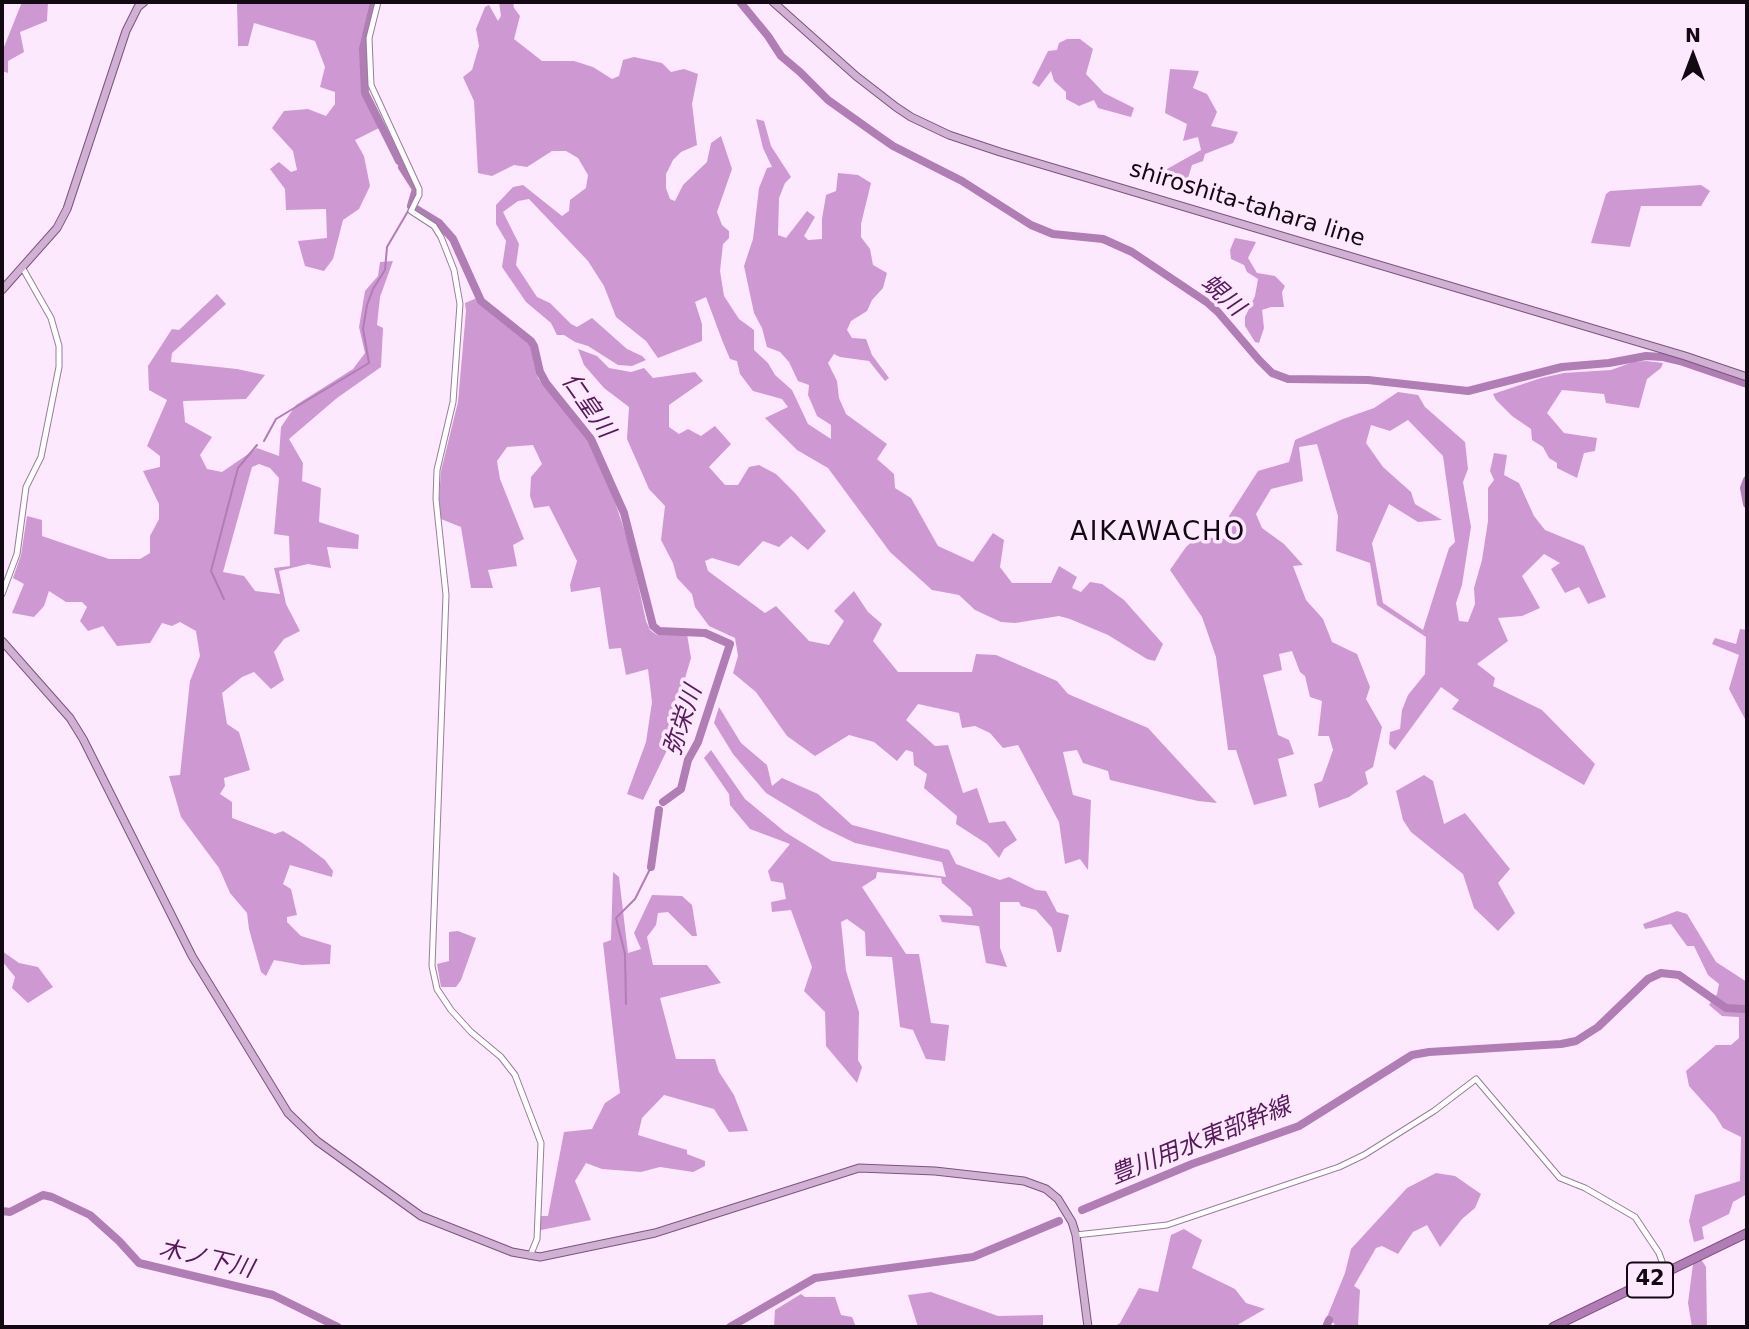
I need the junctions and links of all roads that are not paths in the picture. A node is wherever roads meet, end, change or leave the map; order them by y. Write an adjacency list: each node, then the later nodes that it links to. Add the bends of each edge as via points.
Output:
1 (144, 2): 4 (main road, via 126,31 67,209 57,228)
2 (378, 2): 11 (street, via 369,38 371,85 419,189 411,211 434,226 441,237 454,270 460,304 453,402 437,470 446,595 432,966 437,989 451,1010 516,1075 541,1143 537,1239)
3 (773, 2): 6 (main road, shiroshita-tahara line, via 896,107 949,135)
4 (22, 267): 5 (main road); 7 (street, via 51,318 59,367 41,457 26,487 17,554)
5 (2, 290)
6 (1747, 377)
7 (2, 594)
8 (2, 641): 11 (main road, via 83,739 192,956 288,1113 317,1142 421,1216)
9 (1747, 1233): 12 (highway, 42)
10 (1076, 1235): 11 (main road, via 1058,1199 1034,1184 873,1167 655,1233); 12 (street, via 1167,1225 1339,1167 1434,1111 1476,1079 1560,1178 1634,1217 1654,1244); 13 (main road)
11 (530, 1256)
12 (1665, 1273): 14 (highway, 42)
13 (1088, 1327)
14 (1553, 1327)

